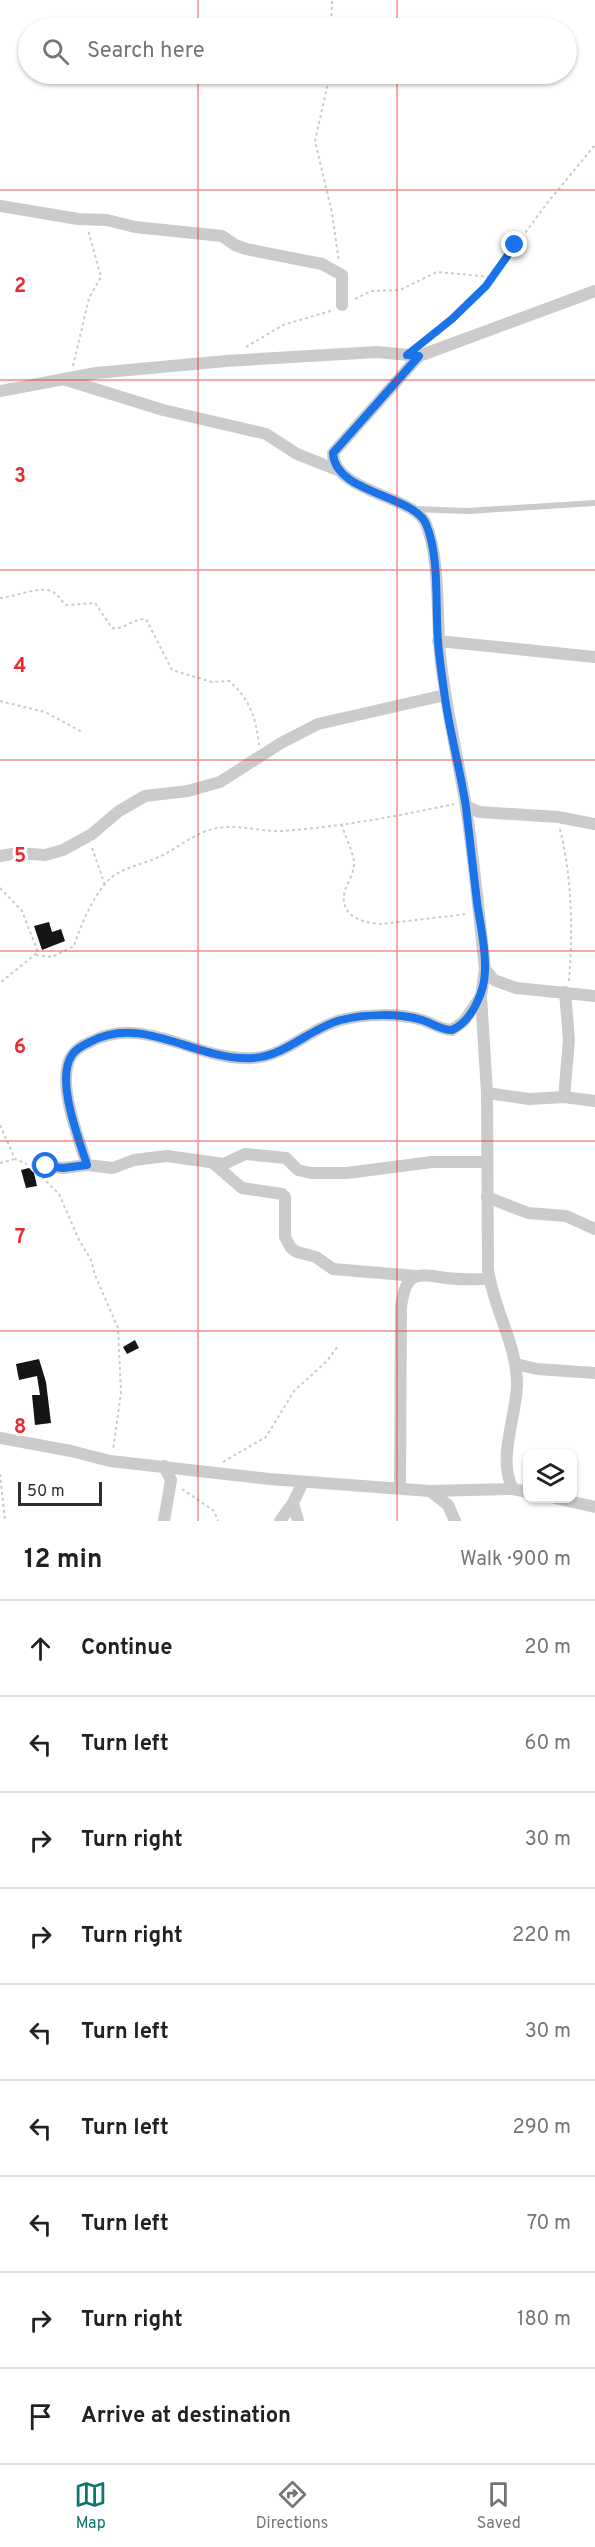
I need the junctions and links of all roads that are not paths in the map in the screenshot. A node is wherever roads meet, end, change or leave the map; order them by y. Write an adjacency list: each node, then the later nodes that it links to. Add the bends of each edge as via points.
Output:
1 (0, 206): 3 (street, via 222,236 235,245 322,264 340,272)
2 (595, 291): 4 (street)
3 (342, 305)
4 (413, 355): 5 (street, via 349,353 226,361); 7 (street, via 333,453)
5 (64, 378): 6 (street); 7 (street, via 163,410 266,434 297,454)
6 (0, 391)
7 (340, 471): 9 (street)
8 (595, 503): 9 (lane, via 468,511)
9 (412, 509): 10 (street, via 426,524 435,571)
10 (438, 641): 11 (street); 12 (street)
11 (595, 657)
12 (445, 695): 13 (street); 15 (street, via 328,720 208,787 145,796 92,834 52,853)
13 (466, 807): 14 (street, via 479,812 558,817); 16 (street)
14 (595, 824)
15 (3, 852)
16 (485, 969): 17 (street, via 504,985); 18 (street)
17 (567, 992): 19 (street); 21 (street, via 569,1040)
18 (481, 996): 20 (street); 26 (street, via 464,1021 452,1030 409,1017 351,1018 255,1058 203,1050 136,1032 108,1034 77,1049 67,1065 69,1110)
19 (595, 996)
20 (487, 1093): 21 (street, via 529,1099); 23 (street)
21 (564, 1097): 22 (street)
22 (595, 1101)
23 (487, 1162): 24 (street, via 432,1162 347,1173 311,1173 298,1170 286,1158 245,1154 227,1163); 27 (street)
24 (214, 1164): 26 (street, via 167,1156 134,1160 118,1168); 29 (street, via 242,1188 285,1197 285,1237 297,1252 316,1257 333,1269)
25 (37, 1165): 26 (street)
26 (87, 1165)
27 (487, 1197): 28 (street, via 528,1213 566,1216); 30 (street)
28 (595, 1229)
29 (416, 1275): 30 (street); 36 (street, via 405,1286 401,1307)
30 (489, 1278): 31 (street)
31 (516, 1364): 32 (street); 37 (street, via 517,1386 506,1472)
32 (595, 1373)
33 (0, 1438): 34 (street)
34 (167, 1471): 35 (street); 43 (street)
35 (303, 1482): 36 (street); 40 (street)
36 (400, 1487): 38 (street)
37 (513, 1489): 38 (street); 39 (street)
38 (430, 1491): 46 (street, via 448,1505)
39 (523, 1491)
40 (293, 1503): 44 (street); 45 (street)
41 (577, 1503): 42 (street)
42 (595, 1507)
43 (164, 1521)
44 (280, 1521)
45 (297, 1521)
46 (455, 1521)

